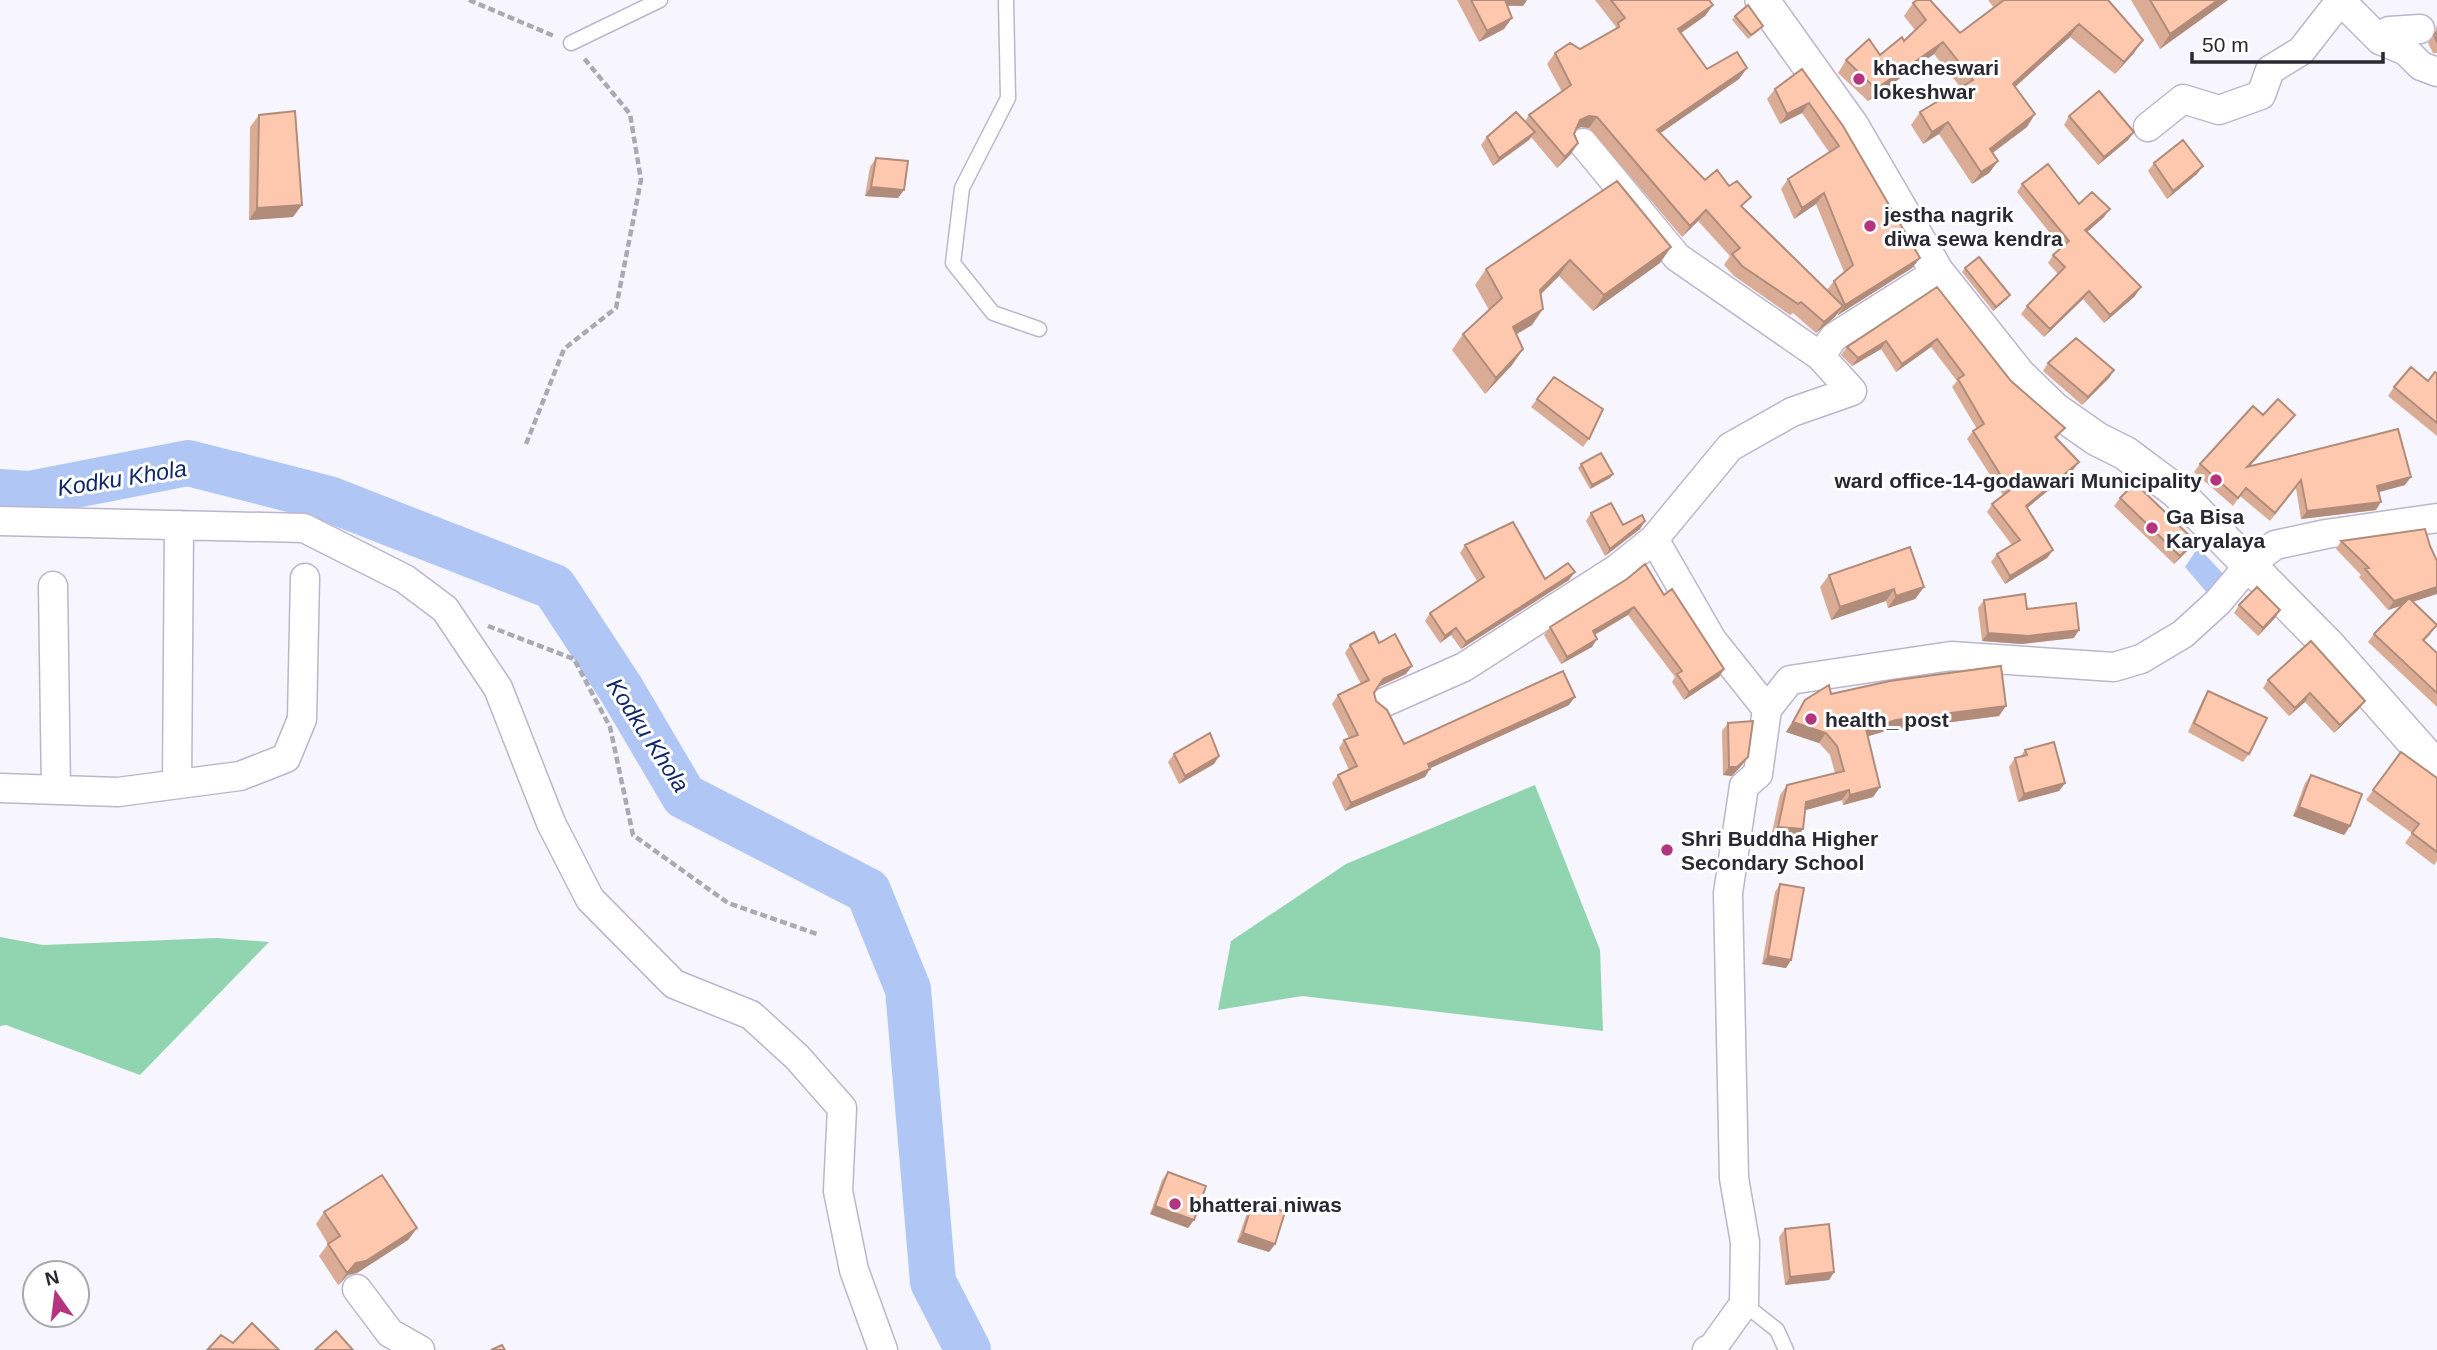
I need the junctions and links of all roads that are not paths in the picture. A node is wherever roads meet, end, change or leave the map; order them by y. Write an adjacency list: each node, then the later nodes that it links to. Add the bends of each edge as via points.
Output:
1 (660, 0): 7 (lane)
2 (1006, 0): 12 (lane, via 1008,98 962,188 953,263 993,313)
3 (1762, 0): 11 (street, via 1852,126)
4 (2340, 0): 6 (street); 9 (street, via 2301,51 2270,70 2261,94 2219,110 2183,99)
5 (2420, 29): 6 (street, via 2389,31)
6 (2379, 40): 8 (street)
7 (571, 43)
8 (2437, 72)
9 (2148, 127)
10 (1583, 143): 13 (street, via 1677,257)
11 (1937, 272): 13 (street, via 1834,337); 18 (street, via 2002,356 2054,409 2176,491)
12 (1039, 329)
13 (1820, 356): 17 (street, via 1852,391 1792,412 1730,447)
14 (2437, 518): 18 (street, via 2275,545)
15 (0, 522): 16 (street)
16 (180, 525): 24 (street); 30 (street, via 303,528 405,579 445,609 499,688 551,822 590,899 674,984 751,1015 842,1108 838,1191 854,1270)
17 (1654, 539): 21 (street, via 1618,568 1464,667); 22 (street, via 1712,640)
18 (2250, 564): 22 (street, via 2183,634 2141,659 2114,667 1951,656 1790,680); 23 (street)
19 (305, 578): 24 (street, via 302,719 286,758 240,776)
20 (53, 586): 26 (street)
21 (1385, 702)
22 (1768, 709): 28 (street, via 1758,774 1744,786 1728,893 1734,1178 1745,1242)
23 (2437, 768)
24 (177, 784): 26 (street, via 118,792)
25 (0, 788): 26 (street)
26 (56, 790)
27 (357, 1289): 29 (street, via 390,1334)
28 (1745, 1304): 31 (street); 32 (lane, via 1777,1330)
29 (421, 1350)
30 (883, 1350)
31 (1706, 1350)
32 (1786, 1350)

